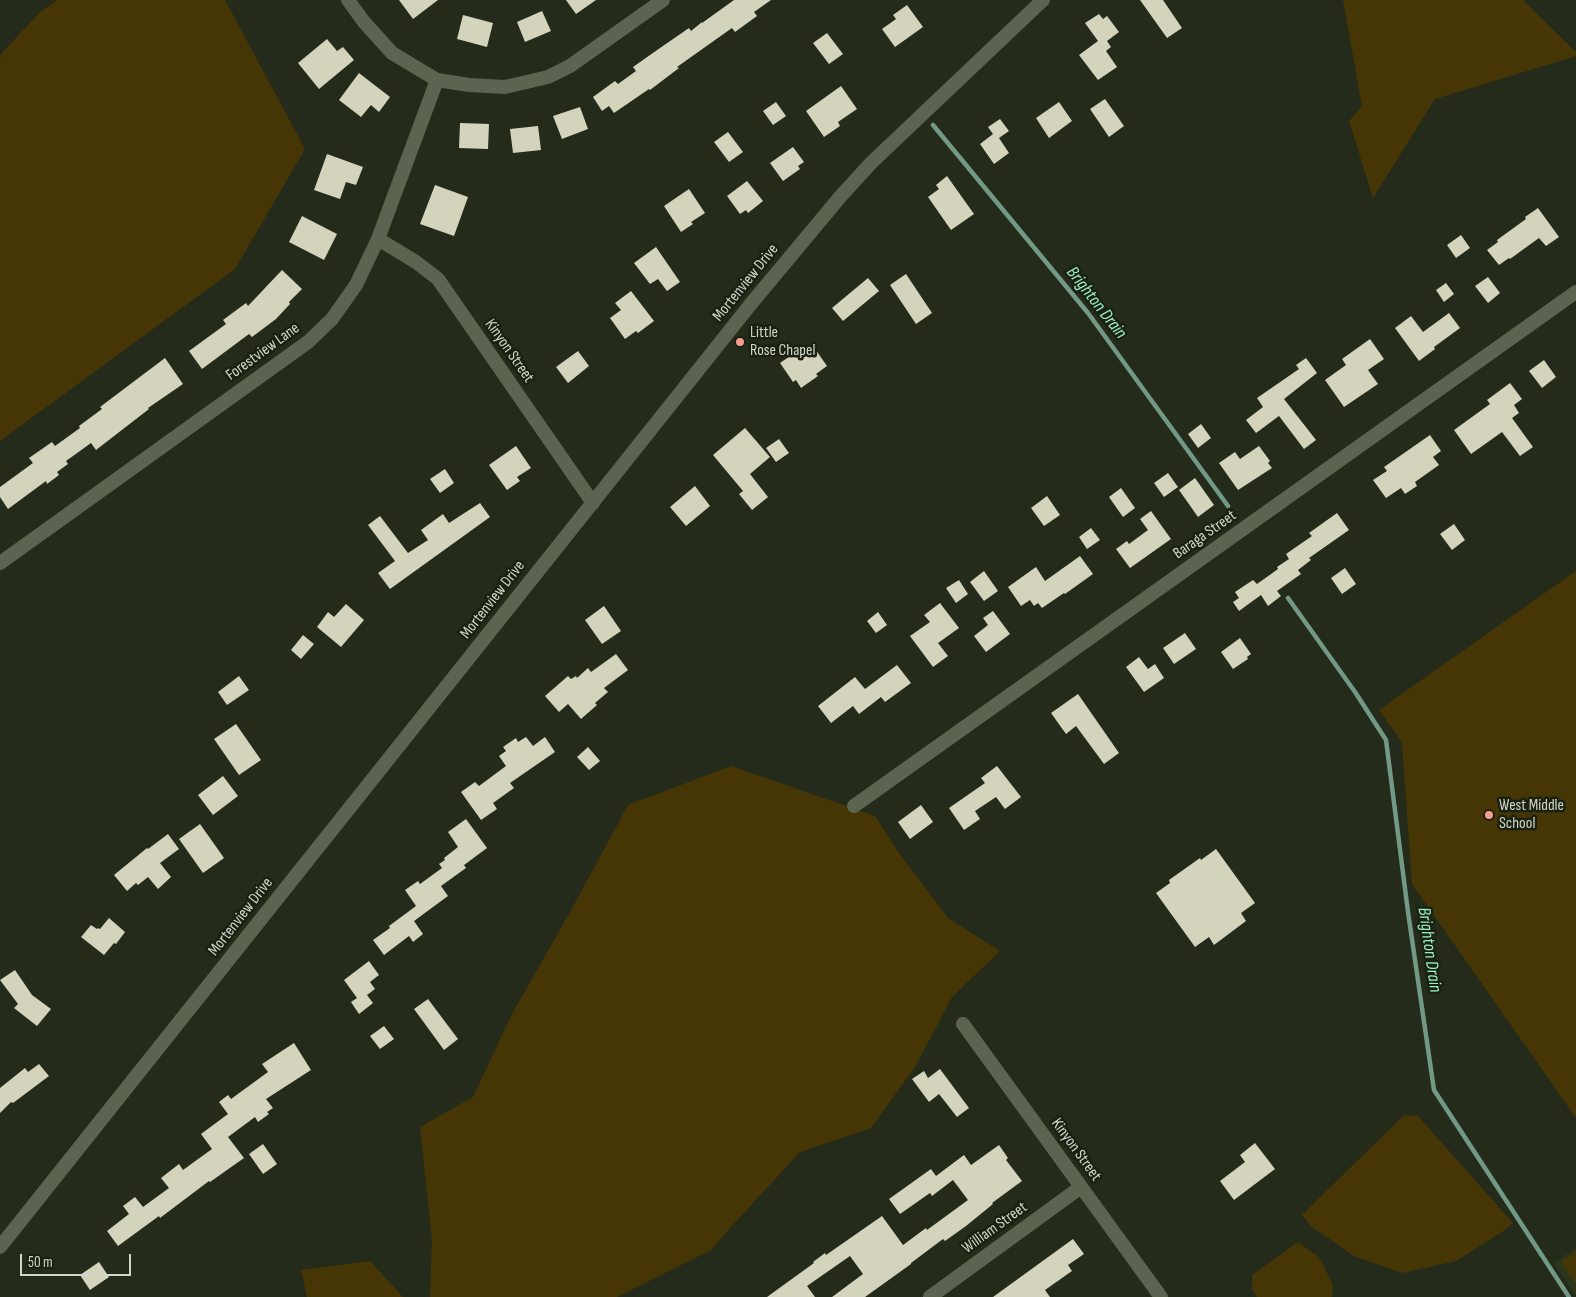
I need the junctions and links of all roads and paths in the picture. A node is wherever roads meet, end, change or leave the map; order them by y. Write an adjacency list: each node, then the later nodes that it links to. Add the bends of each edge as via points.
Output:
1 (348, 0): 4 (street, via 392,53)
2 (663, 0): 4 (street, via 581,59 548,77 504,87)
3 (1043, 0): 7 (street, Mortenview Drive, via 871,163 840,197)
4 (437, 80): 5 (street, Forestview Lane)
5 (378, 238): 7 (street, Kinyon Street, via 438,279); 8 (street, Forestview Lane, via 356,285 332,319 308,342)
6 (1576, 292): 9 (street, Baraga Street)
7 (593, 502): 12 (street, Mortenview Drive)
8 (0, 563)
9 (854, 806)
10 (963, 1024): 11 (street, Kinyon Street)
11 (1081, 1187): 13 (street, William Street); 14 (street, Kinyon Street)
12 (0, 1247)
13 (930, 1297)
14 (1161, 1297)

